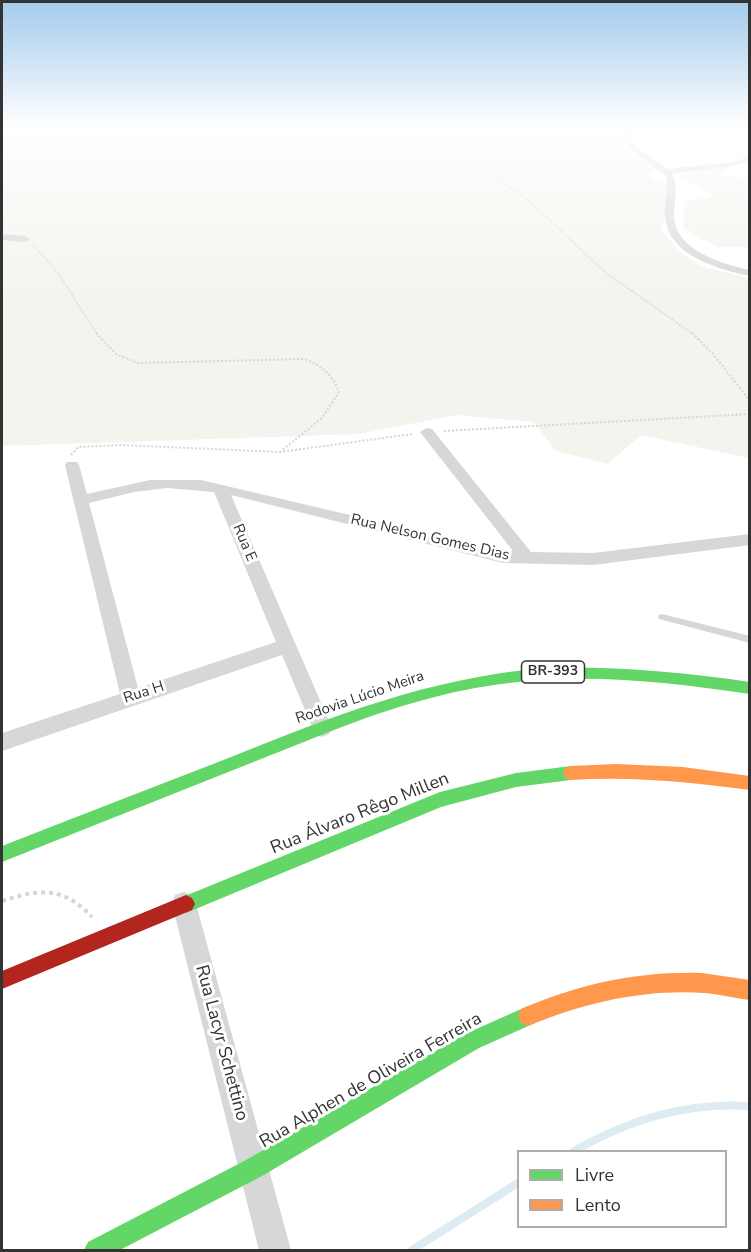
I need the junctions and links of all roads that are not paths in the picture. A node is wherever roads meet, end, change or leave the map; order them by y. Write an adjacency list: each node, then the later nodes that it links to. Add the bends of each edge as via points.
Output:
1 (672, 184): 4 (street, via 670,224 675,235 713,263)
2 (2, 237): 3 (street)
3 (25, 238)
4 (750, 273)
5 (427, 432): 10 (street)
6 (72, 465): 8 (street)
7 (220, 488): 8 (street, via 149,483); 10 (street, Rua Nelson Gomes Dias, via 488,554); 13 (street, Rua E)
8 (82, 500): 15 (street)
9 (750, 539): 10 (street, Rua Nelson Gomes Dias, via 593,559)
10 (528, 559)
11 (662, 617): 12 (lane)
12 (750, 640)
13 (287, 646): 15 (street, Rua H); 16 (street, Rua E)
14 (750, 688): 16 (street, Rodovia Lúcio Meira / BR-393, via 679,678 570,672 504,677 432,690)
15 (131, 698): 17 (street, Rua H)
16 (322, 728): 19 (street, Rodovia Lúcio Meira / BR-393)
17 (2, 742)
18 (750, 783): 20 (street, Rua Álvaro Rêgo Millen, via 612,769 500,782 440,800)
19 (2, 854)
20 (184, 904): 21 (street, Rua Álvaro Rêgo Millen); 23 (street, Rua Lacyr Schettino)
21 (2, 980)
22 (750, 990): 23 (street, Rua Alphen de Oliveira Ferreira, via 697,983 652,984 596,992 550,1006 472,1041)
23 (254, 1168): 24 (street, Rua Alphen de Oliveira Ferreira); 25 (street, Rua Lacyr Schettino)
24 (96, 1251)
25 (275, 1251)

